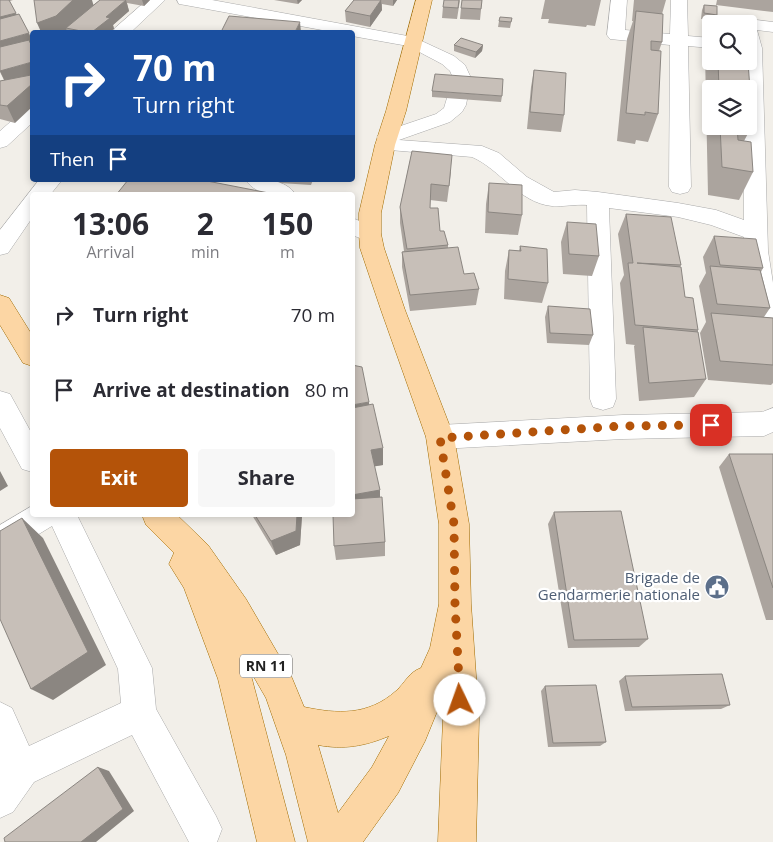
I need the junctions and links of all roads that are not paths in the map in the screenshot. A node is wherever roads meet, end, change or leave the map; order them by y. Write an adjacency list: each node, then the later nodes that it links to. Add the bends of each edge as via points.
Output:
1 (157, 0): 8 (street)
2 (185, 0): 9 (street)
3 (424, 0): 12 (main road)
4 (620, 0): 11 (street, via 616,35)
5 (679, 0): 11 (street)
6 (757, 25): 7 (street)
7 (773, 27)
8 (123, 30)
9 (348, 30)
10 (355, 31): 12 (street)
11 (680, 40): 13 (street); 20 (street)
12 (413, 42): 16 (main road); 16 (street, via 448,60 458,69 462,78 456,105 443,118)
13 (702, 42)
14 (751, 70): 26 (street)
15 (30, 115): 17 (street)
16 (386, 141): 23 (street, via 476,151 492,158 519,182 552,199); 25 (main road, via 370,213)
17 (0, 142)
18 (49, 182): 21 (street)
19 (264, 182): 22 (street)
20 (680, 187)
21 (41, 192)
22 (280, 192)
23 (598, 199): 26 (street, via 716,218); 31 (street)
24 (30, 205): 27 (street)
25 (361, 230): 34 (main road, via 372,248)
26 (756, 233): 30 (street)
27 (0, 247)
28 (0, 304): 29 (main road)
29 (30, 353)
30 (773, 361)
31 (603, 400)
32 (0, 402): 35 (street)
33 (773, 420): 34 (street, via 764,424 623,426)
34 (440, 438): 41 (main road, via 454,524)
35 (30, 456)
36 (41, 517): 40 (street)
37 (63, 517): 43 (street, via 135,668)
38 (153, 517): 49 (main road, RN 11, via 196,579 235,679)
39 (160, 517): 45 (main road, RN 11, via 197,556 235,610 280,690)
40 (0, 541)
41 (455, 604): 42 (main road); 52 (main road, via 461,719)
42 (446, 649): 45 (main road, via 423,687 408,704 386,720 358,729 334,730); 51 (main road, via 412,728 385,780)
43 (139, 713): 46 (street); 48 (street)
44 (0, 720): 46 (street)
45 (292, 722): 50 (main road, RN 11)
46 (11, 771): 47 (street)
47 (0, 799)
48 (203, 829)
49 (276, 842)
50 (327, 842)
51 (340, 842)
52 (457, 842)

